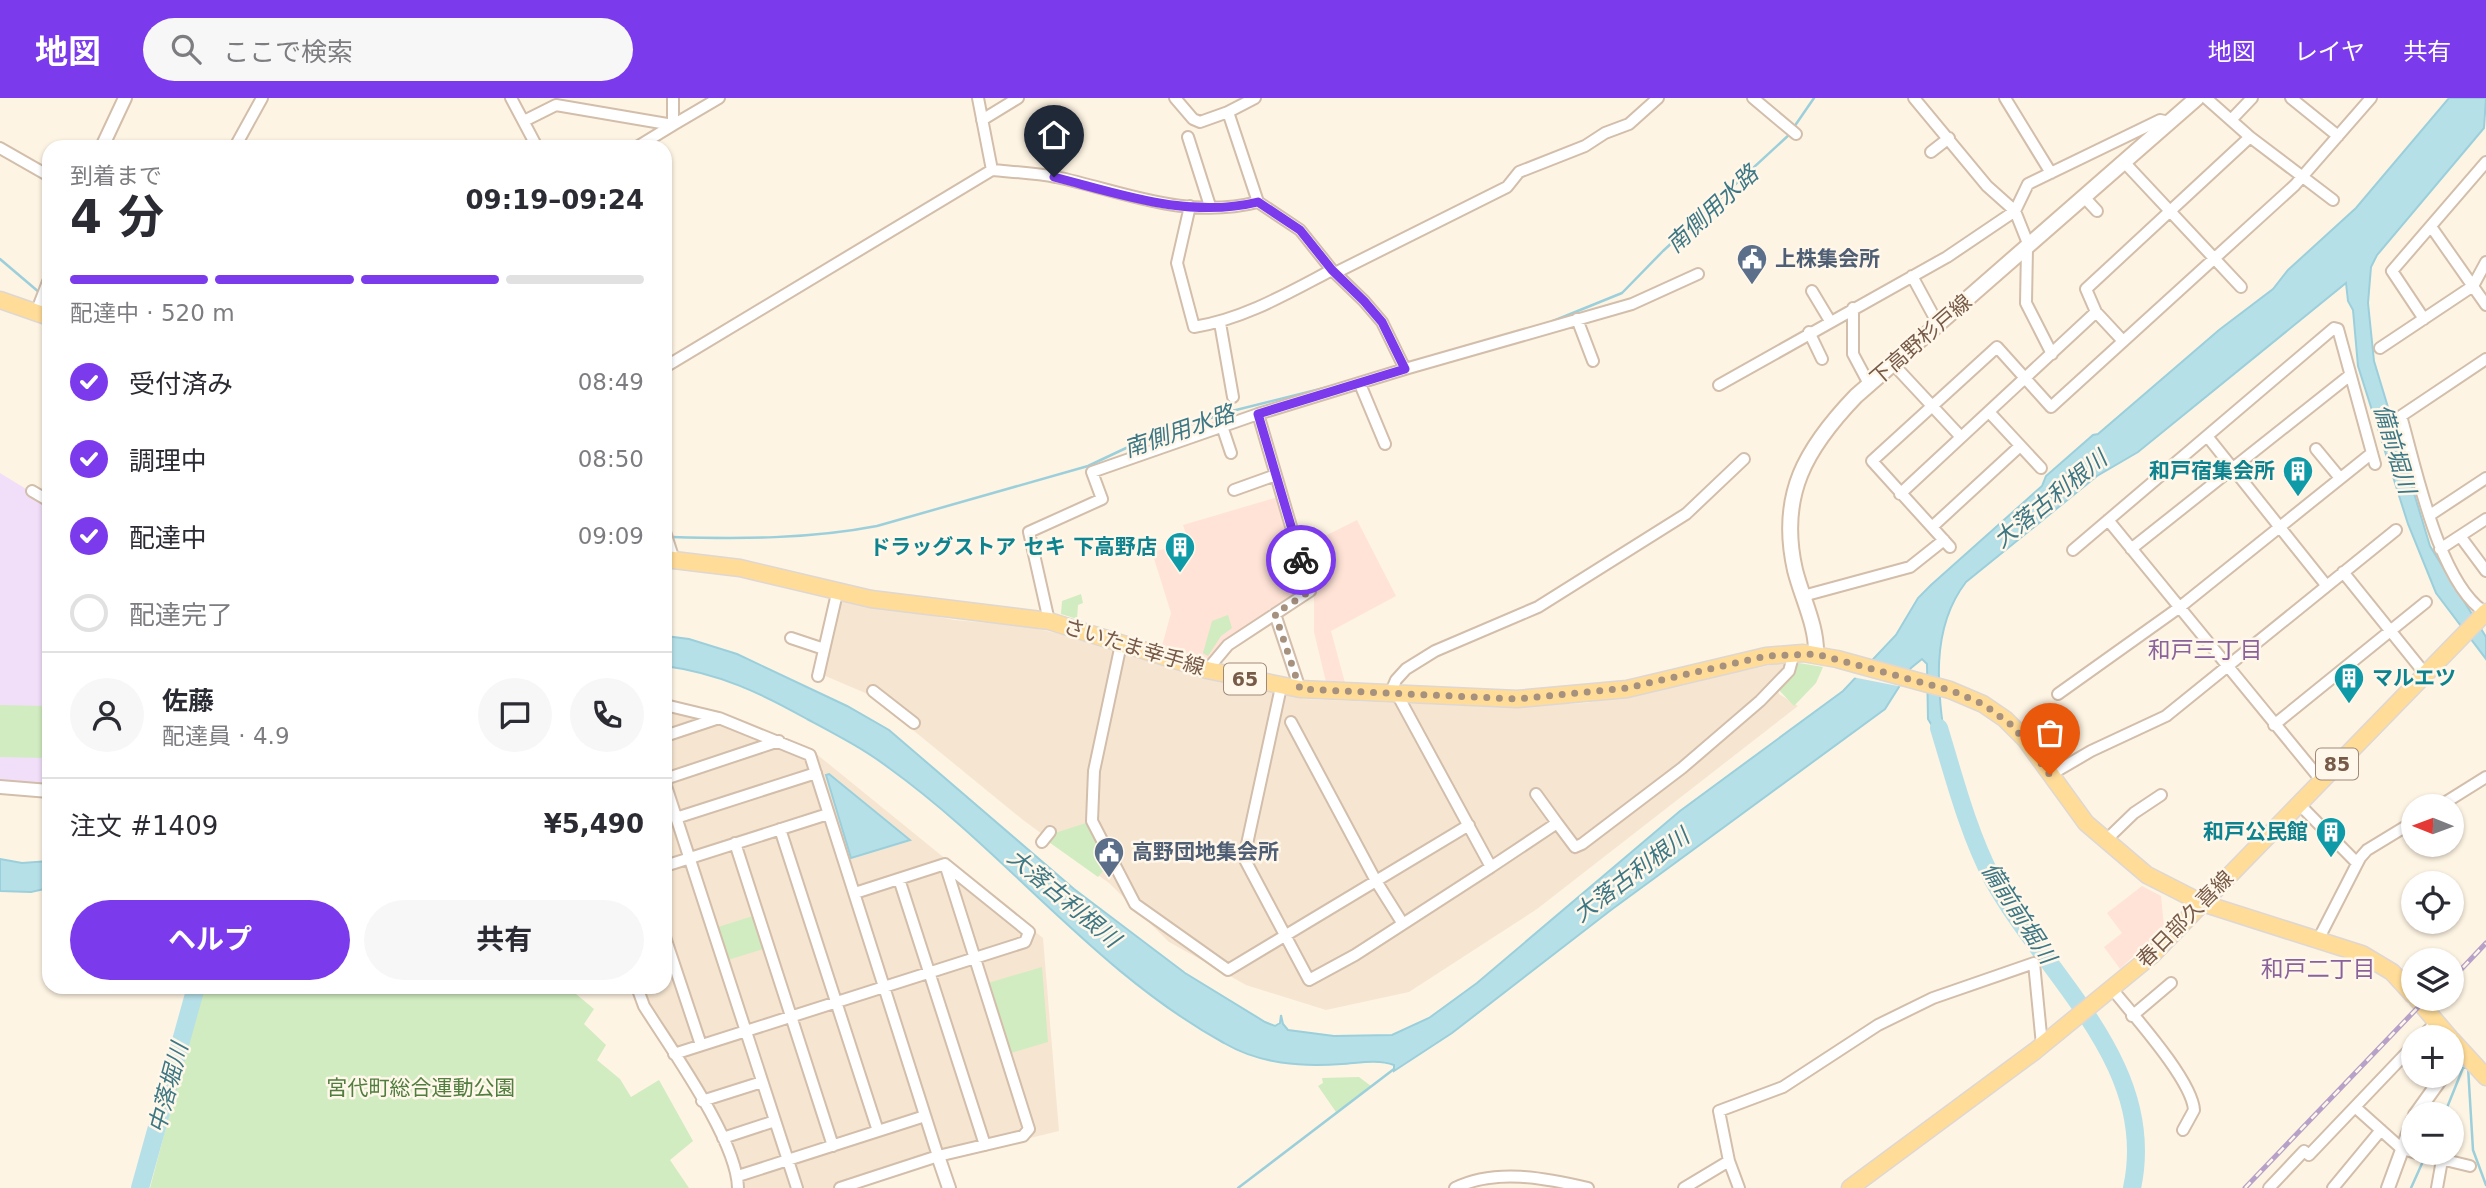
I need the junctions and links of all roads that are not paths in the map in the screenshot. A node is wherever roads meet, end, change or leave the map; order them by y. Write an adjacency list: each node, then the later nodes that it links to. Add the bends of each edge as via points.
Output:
1 (125, 98): 30 (street)
2 (262, 98): 31 (street)
3 (511, 98): 22 (street)
4 (673, 98): 24 (street)
5 (719, 98): 24 (street)
6 (978, 98): 20 (street)
7 (1018, 98): 20 (street)
8 (1175, 98): 19 (street, via 1200,122)
9 (1255, 98): 19 (street)
10 (1658, 98): 54 (street, via 1629,124 1519,172 1507,187)
11 (1753, 98): 25 (street)
12 (1914, 98): 29 (street)
13 (2005, 98): 40 (street)
14 (2197, 98): 23 (main road, 下高野杉戸線)
15 (2206, 98): 21 (street)
16 (2252, 98): 21 (street)
17 (2371, 98): 27 (street)
18 (2300, 100): 27 (street)
19 (1228, 112): 44 (street)
20 (982, 120): 38 (street)
21 (2231, 120): 28 (street)
22 (524, 121): 24 (street, via 555,105); 32 (street)
23 (2170, 122): 36 (main road, 下高野杉戸線); 40 (street, via 2160,120)
24 (673, 125): 33 (street)
25 (1796, 134)
26 (1188, 136): 46 (street)
27 (2338, 136): 41 (street)
28 (2250, 137): 41 (street); 49 (street)
29 (1949, 138): 35 (street); 47 (street, via 1987,186)
30 (105, 140)
31 (239, 140)
32 (534, 140)
33 (648, 140)
34 (0, 148): 39 (street)
35 (1931, 152)
36 (2124, 162): 42 (main road, 下高野杉戸線); 49 (street)
37 (2486, 162): 50 (street)
38 (992, 170): 45 (street, via 1054,177 1160,205); 77 (street)
39 (42, 172)
40 (2051, 173): 47 (street, via 2028,184)
41 (2302, 178): 43 (street); 52 (street)
42 (2084, 197): 48 (street); 51 (main road, 下高野杉戸線)
43 (2333, 200)
44 (1258, 202): 46 (street); 54 (street, via 1300,230)
45 (1190, 206): 46 (street); 68 (street, via 1177,263 1194,327)
46 (1210, 206)
47 (2015, 211): 51 (street); 56 (street)
48 (2097, 211)
49 (2171, 212): 52 (street); 63 (street, via 2086,289)
50 (2432, 228): 57 (street); 66 (street, via 2392,271)
51 (2028, 247): 69 (main road, 下高野杉戸線); 73 (street, via 2026,303)
52 (2214, 258): 58 (street); 71 (street)
53 (2486, 262): 57 (street)
54 (1334, 272): 68 (street); 79 (street, via 1382,322)
55 (1698, 274): 65 (street, via 1632,304)
56 (1912, 276): 62 (street); 69 (street)
57 (2473, 286): 61 (street); 66 (street)
58 (2241, 287)
59 (1812, 291): 67 (street)
60 (0, 300): 64 (main road)
61 (2486, 306)
62 (1853, 308): 67 (street); 83 (street, via 1853,354)
63 (2096, 312): 71 (street); 73 (street)
64 (42, 315)
65 (1577, 319): 76 (street); 79 (street)
66 (2424, 319): 72 (street)
67 (1830, 321): 70 (street)
68 (1220, 323): 85 (street)
69 (1938, 324): 78 (main road, 下高野杉戸線)
70 (1809, 332): 74 (street); 84 (street)
71 (2123, 341): 81 (street, via 2052,407)
72 (2380, 348)
73 (2052, 354): 81 (street)
74 (1822, 359)
75 (2486, 359): 106 (street, via 2401,416)
76 (1592, 361)
77 (672, 363)
78 (1893, 364): 83 (main road, 下高野杉戸線); 86 (street)
79 (1405, 369): 82 (street)
80 (2349, 376): 90 (street, via 2338,329 2334,328); 98 (street); 100 (street, via 2374,458)
81 (2025, 378): 86 (street, via 1997,347); 87 (street)
82 (1360, 384): 88 (street); 92 (street)
83 (1869, 384): 121 (main road, 下高野杉戸線, via 1823,430 1793,495 1791,530)
84 (1719, 385)
85 (1233, 397)
86 (1933, 408): 91 (street); 104 (street, via 1872,461)
87 (1989, 412): 91 (street); 93 (street)
88 (1258, 414): 89 (street); 99 (street)
89 (1222, 426): 95 (street); 126 (street, via 1092,472 1102,499 1029,532)
90 (2207, 436): 98 (street); 108 (street)
91 (1961, 437): 104 (street)
92 (1385, 444)
93 (2020, 446): 97 (street); 109 (street)
94 (2316, 449): 100 (street)
95 (1230, 453)
96 (1744, 459): 142 (street, via 1686,514 1538,607 1435,651 1406,669 1396,680)
97 (2041, 468)
98 (2232, 468): 110 (street); 113 (street)
99 (1276, 475): 102 (street); 124 (street, via 1310,591)
100 (2340, 478): 110 (street)
101 (2486, 478): 106 (street)
102 (1234, 490)
103 (32, 491): 105 (street)
104 (1900, 494): 109 (street)
105 (42, 497)
106 (2430, 515): 114 (street)
107 (2486, 519): 112 (street)
108 (2108, 520): 113 (street); 115 (street)
109 (1932, 527): 121 (street, via 1947,543 1910,567)
110 (2279, 527): 119 (street); 123 (street)
111 (2396, 530): 118 (street)
112 (2460, 536): 114 (street); 117 (street)
113 (2131, 549): 123 (street)
114 (2440, 549): 125 (street)
115 (2073, 550)
116 (672, 559): 120 (main road, さいたま幸手線 / 65)
117 (2486, 571)
118 (2343, 572): 119 (street); 127 (street)
119 (2326, 585): 135 (street)
120 (838, 589): 126 (main road, さいたま幸手線 / 65, via 871,599); 130 (street)
121 (1803, 596): 133 (main road, 下高野杉戸線)
122 (2426, 603): 127 (street)
123 (2180, 607): 135 (street); 143 (street)
124 (1275, 614): 136 (street, via 1228,645); 140 (street)
125 (2485, 614): 137 (main road, 春日部久喜線 / 85)
126 (1049, 621): 129 (main road, さいたま幸手線 / 65)
127 (2390, 631): 134 (street); 137 (street)
128 (791, 638): 130 (street)
129 (1121, 644): 136 (main road, さいたま幸手線 / 65); 183 (street, via 1094,771 1092,821 1135,904 1228,970)
130 (824, 649): 138 (street)
131 (1794, 653): 133 (main road, さいたま幸手線 / 65); 142 (main road, さいたま幸手線 / 65, via 1627,688 1557,696); 165 (street, via 1789,671 1759,701 1682,768 1582,844 1574,847)
132 (2343, 653): 134 (street)
133 (1816, 654): 152 (main road, さいたま幸手線 / 65, via 1950,690 1983,704 2025,738)
134 (2351, 662): 148 (street)
135 (2227, 666): 148 (street); 152 (street, via 2156,723)
136 (1207, 670): 139 (main road, さいたま幸手線 / 65)
137 (2426, 675): 155 (main road, 春日部久喜線 / 85)
138 (818, 676)
139 (1281, 687): 140 (main road, さいたま幸手線 / 65); 183 (street, via 1244,858)
140 (1300, 689): 142 (main road, さいたま幸手線 / 65)
141 (873, 691): 147 (street)
142 (1394, 694): 166 (street)
143 (2058, 694)
144 (672, 707): 145 (street)
145 (719, 718): 149 (street); 150 (street)
146 (1291, 722): 179 (street)
147 (914, 723)
148 (2274, 725): 155 (street)
149 (672, 734)
150 (779, 741): 151 (street, via 810,755); 154 (street)
151 (816, 774): 163 (street); 164 (street)
152 (2050, 775): 170 (main road, さいたま幸手線 / 65)
153 (2486, 777): 159 (street)
154 (672, 779)
155 (2321, 780): 161 (main road, 春日部久喜線 / 85)
156 (0, 787): 157 (street)
157 (42, 790)
158 (1536, 794): 165 (street)
159 (2459, 794)
160 (2161, 795): 170 (street)
161 (2298, 803): 174 (street); 181 (main road, 春日部久喜線 / 85)
162 (672, 805): 164 (street)
163 (828, 814): 167 (street); 180 (street)
164 (676, 818): 173 (street)
165 (1557, 823): 177 (street)
166 (1469, 825): 177 (street); 179 (street)
167 (780, 829): 172 (street); 193 (street)
168 (2401, 829): 174 (street, via 2367,850)
169 (1049, 832): 171 (street)
170 (2105, 841): 181 (main road, さいたま幸手線 / 65, via 2147,875)
171 (1042, 842)
172 (736, 843): 173 (street); 196 (street)
173 (689, 858): 175 (street); 200 (street)
174 (2357, 863): 184 (street)
175 (672, 864)
176 (945, 864): 178 (street); 186 (street); 186 (street, via 1030,932 1026,942)
177 (1491, 867): 182 (street)
178 (900, 879): 180 (street); 187 (street)
179 (1376, 881): 182 (street); 183 (street)
180 (855, 893): 190 (street)
181 (2202, 903): 184 (main road, さいたま幸手線 / 65); 191 (main road, 春日部久喜線 / 85)
182 (1403, 924): 183 (street, via 1309,980)
183 (1284, 936)
184 (2319, 938): 188 (main road, さいたま幸手線 / 65, via 2362,954)
185 (672, 958): 201 (street)
186 (975, 958): 187 (street); 216 (street, via 1029,1129 1023,1136)
187 (930, 973): 190 (street); 216 (street)
188 (2401, 982)
189 (2171, 983): 195 (street)
190 (885, 988): 193 (street); 210 (street)
191 (2113, 990): 195 (street); 202 (main road, 春日部久喜線 / 85)
192 (640, 994): 204 (street)
193 (836, 1004): 196 (street); 214 (street)
194 (2427, 1011): 197 (main road, さいたま幸手線 / 65)
195 (2132, 1016): 212 (street, via 2171,1063 2191,1097 2194,1110)
196 (792, 1018): 200 (street); 218 (street)
197 (2436, 1022): 198 (street); 199 (main road, さいたま幸手線 / 65)
198 (2433, 1025)
199 (2439, 1025)
200 (747, 1032): 201 (street); 207 (street)
201 (701, 1045): 204 (street)
202 (2042, 1045): 221 (street, via 2034,963 1933,998 1878,1025 1783,1087 1719,1111); 234 (main road, 春日部久喜線 / 85)
203 (2464, 1053): 206 (main road, さいたま幸手線 / 65)
204 (674, 1054): 208 (street)
205 (2401, 1059): 209 (street)
206 (2486, 1077)
207 (762, 1082): 208 (street); 211 (street)
208 (702, 1101): 215 (street)
209 (2355, 1107): 213 (street); 235 (street, via 2309,1155 2304,1150)
210 (925, 1116): 214 (street); 219 (street)
211 (775, 1121): 215 (street); 220 (street)
212 (2183, 1130)
213 (2381, 1130): 217 (street); 236 (street)
214 (878, 1131): 218 (street)
215 (723, 1138): 226 (street)
216 (985, 1145): 219 (street)
217 (2401, 1145)
218 (833, 1146): 220 (street)
219 (938, 1156): 228 (street); 229 (street)
220 (788, 1160): 226 (street); 227 (street)
221 (1729, 1161): 232 (street); 233 (street)
222 (2403, 1165): 237 (street)
223 (2441, 1165): 238 (street)
224 (2464, 1165): 225 (street)
225 (2470, 1166)
226 (738, 1182)
227 (797, 1188)
228 (840, 1188)
229 (949, 1188)
230 (1455, 1188): 231 (street, via 1473,1180 1530,1177)
231 (1588, 1188)
232 (1684, 1188)
233 (1739, 1188)
234 (1850, 1188)
235 (2269, 1188)
236 (2333, 1188)
237 (2388, 1188)
238 (2437, 1188)

